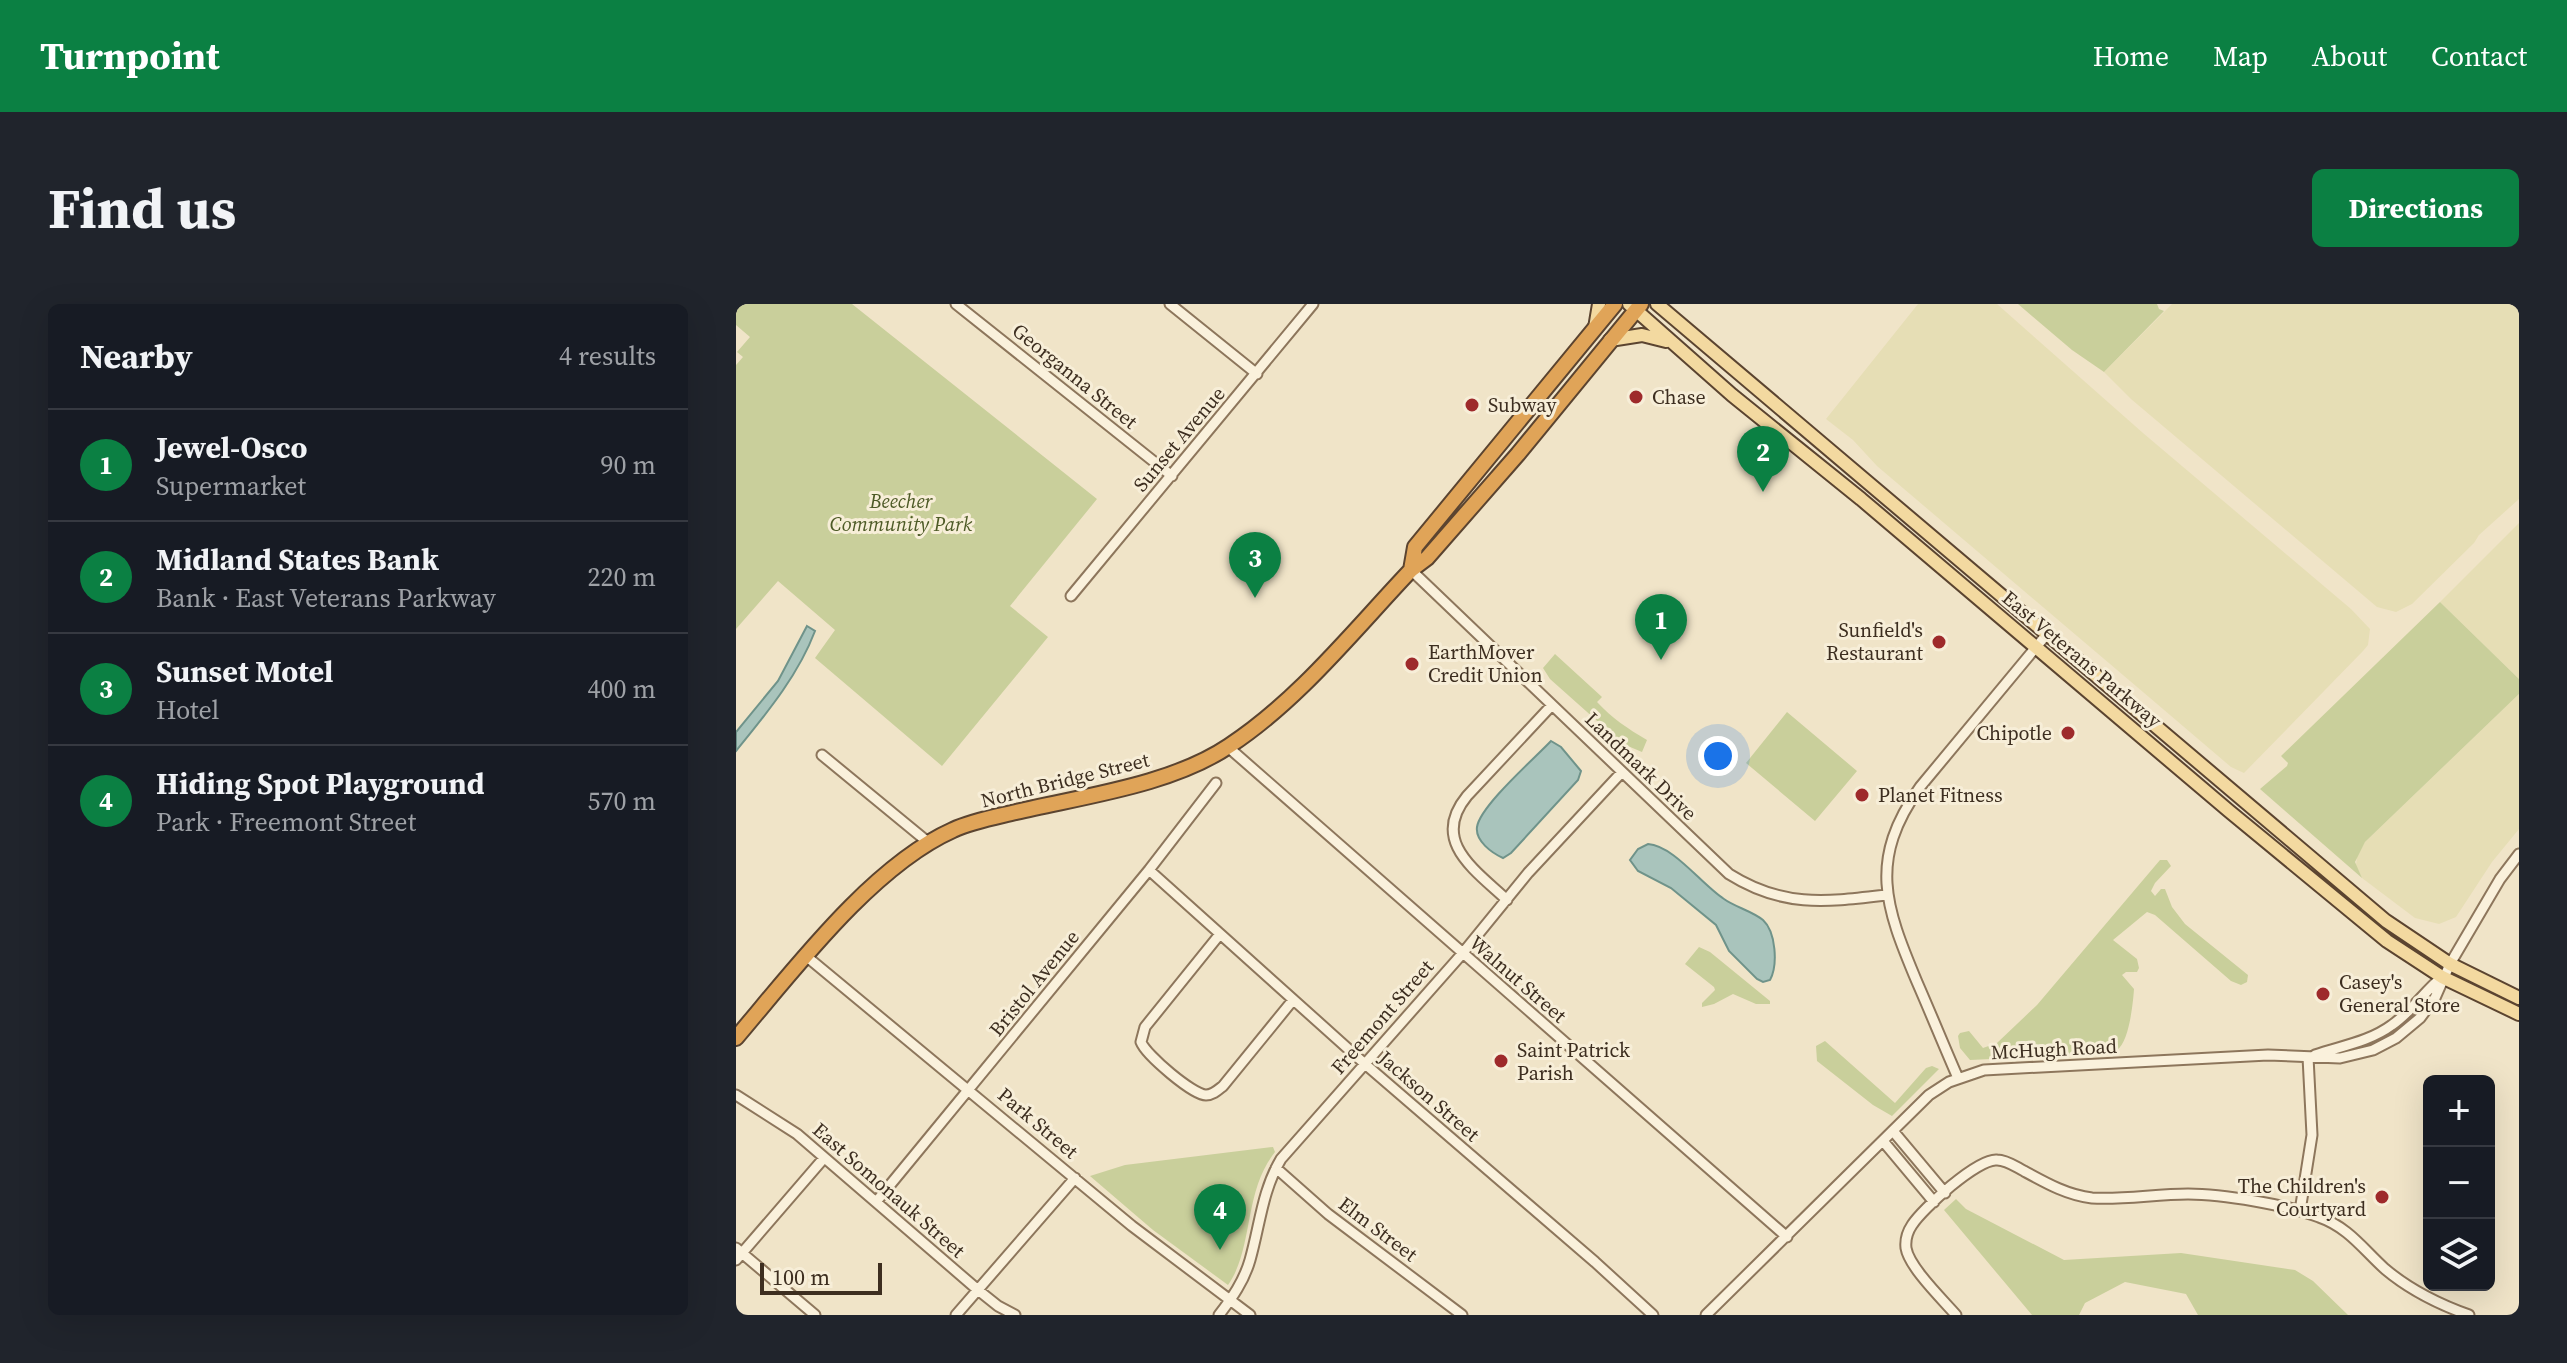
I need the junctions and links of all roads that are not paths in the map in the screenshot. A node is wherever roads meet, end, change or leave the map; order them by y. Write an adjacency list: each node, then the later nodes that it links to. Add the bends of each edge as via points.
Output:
1 (956, 304): 14 (street, Georganna Street)
2 (1170, 304): 13 (street)
3 (1313, 304): 13 (street, Sunset Avenue)
4 (1599, 304): 10 (main road)
5 (1615, 304): 10 (highway, North Bridge Street)
6 (1657, 304): 9 (main road, East Veterans Parkway)
7 (1671, 304): 9 (main road)
8 (1635, 306): 11 (highway, North Bridge Street); 12 (main road, East Veterans Parkway)
9 (1684, 327): 17 (main road, East Veterans Parkway)
10 (1595, 328): 15 (highway, North Bridge Street, via 1415,547)
11 (1610, 340): 12 (main road, via 1642,335); 15 (highway, North Bridge Street, via 1518,454)
12 (1673, 344): 18 (main road, East Veterans Parkway)
13 (1257, 374): 14 (street, Sunset Avenue)
14 (1172, 476): 16 (street, Sunset Avenue)
15 (1411, 570): 19 (street, Landmark Drive); 20 (highway, North Bridge Street, via 1293,694)
16 (1071, 596)
17 (2047, 634): 18 (street); 32 (main road, East Veterans Parkway, via 2352,894)
18 (2036, 646): 27 (street, via 1908,804 1890,845); 33 (main road, East Veterans Parkway, via 2362,920)
19 (1552, 705): 22 (street, Landmark Drive); 28 (street, via 1456,809 1451,826 1463,859)
20 (1228, 747): 24 (highway, North Bridge Street, via 1159,778 991,818); 30 (street, Walnut Street)
21 (822, 755): 24 (street)
22 (1622, 772): 27 (street, Landmark Drive, via 1729,874 1756,889 1801,901); 28 (street, Freemont Street)
23 (1216, 783): 26 (street, Bristol Avenue)
24 (929, 843): 31 (highway, North Bridge Street, via 877,882)
25 (2519, 854): 32 (street, McHugh Road)
26 (1149, 870): 29 (street, Jackson Street); 41 (street, Bristol Avenue)
27 (1886, 895): 40 (street)
28 (1507, 900): 30 (street, Freemont Street)
29 (1220, 934): 35 (street, Jackson Street); 35 (street, via 1145,1027 1141,1042 1147,1054 1199,1093 1211,1094)
30 (1462, 954): 39 (street, Freemont Street); 52 (street, Walnut Street)
31 (806, 956): 37 (highway, North Bridge Street); 41 (street, Park Street)
32 (2450, 964): 33 (street, McHugh Road); 34 (main road, East Veterans Parkway)
33 (2442, 977): 36 (main road, East Veterans Parkway); 38 (street, McHugh Road, via 2428,1008 2396,1038 2357,1056)
34 (2519, 998)
35 (1293, 1000): 39 (street, Jackson Street)
36 (2519, 1014)
37 (736, 1038)
38 (2308, 1057): 40 (street, McHugh Road, via 2000,1069); 51 (street, via 2312,1135)
39 (1365, 1064): 46 (street, Freemont Street); 62 (street, Jackson Street)
40 (1958, 1078): 43 (street, McHugh Road, via 1929,1095)
41 (970, 1090): 47 (street, Park Street); 49 (street, Bristol Avenue)
42 (736, 1095): 45 (street, East Somonauk Street)
43 (1893, 1131): 44 (street, McHugh Road); 48 (street)
44 (1883, 1141): 50 (street); 52 (street, McHugh Road)
45 (824, 1158): 49 (street, East Somonauk Street); 53 (street)
46 (1276, 1168): 55 (street, Freemont Street, via 1260,1208 1250,1260); 61 (street, Elm Street)
47 (1075, 1178): 54 (street); 55 (street, Park Street)
48 (1945, 1193): 50 (street); 51 (street, via 1983,1162 1999,1160 2078,1196 2210,1195)
49 (876, 1202): 54 (street, East Somonauk Street)
50 (1934, 1202): 64 (street, via 1912,1223 1906,1249)
51 (2300, 1211): 65 (street, via 2343,1228 2408,1286)
52 (1787, 1237): 63 (street, McHugh Road)
53 (738, 1254): 56 (street)
54 (978, 1290): 57 (street); 58 (street, East Somonauk Street)
55 (1230, 1300): 59 (street, Freemont Street); 60 (street, Park Street)
56 (815, 1315)
57 (956, 1315)
58 (1015, 1315)
59 (1219, 1315)
60 (1250, 1315)
61 (1462, 1315)
62 (1653, 1315)
63 (1706, 1315)
64 (1956, 1315)
65 (2469, 1315)

